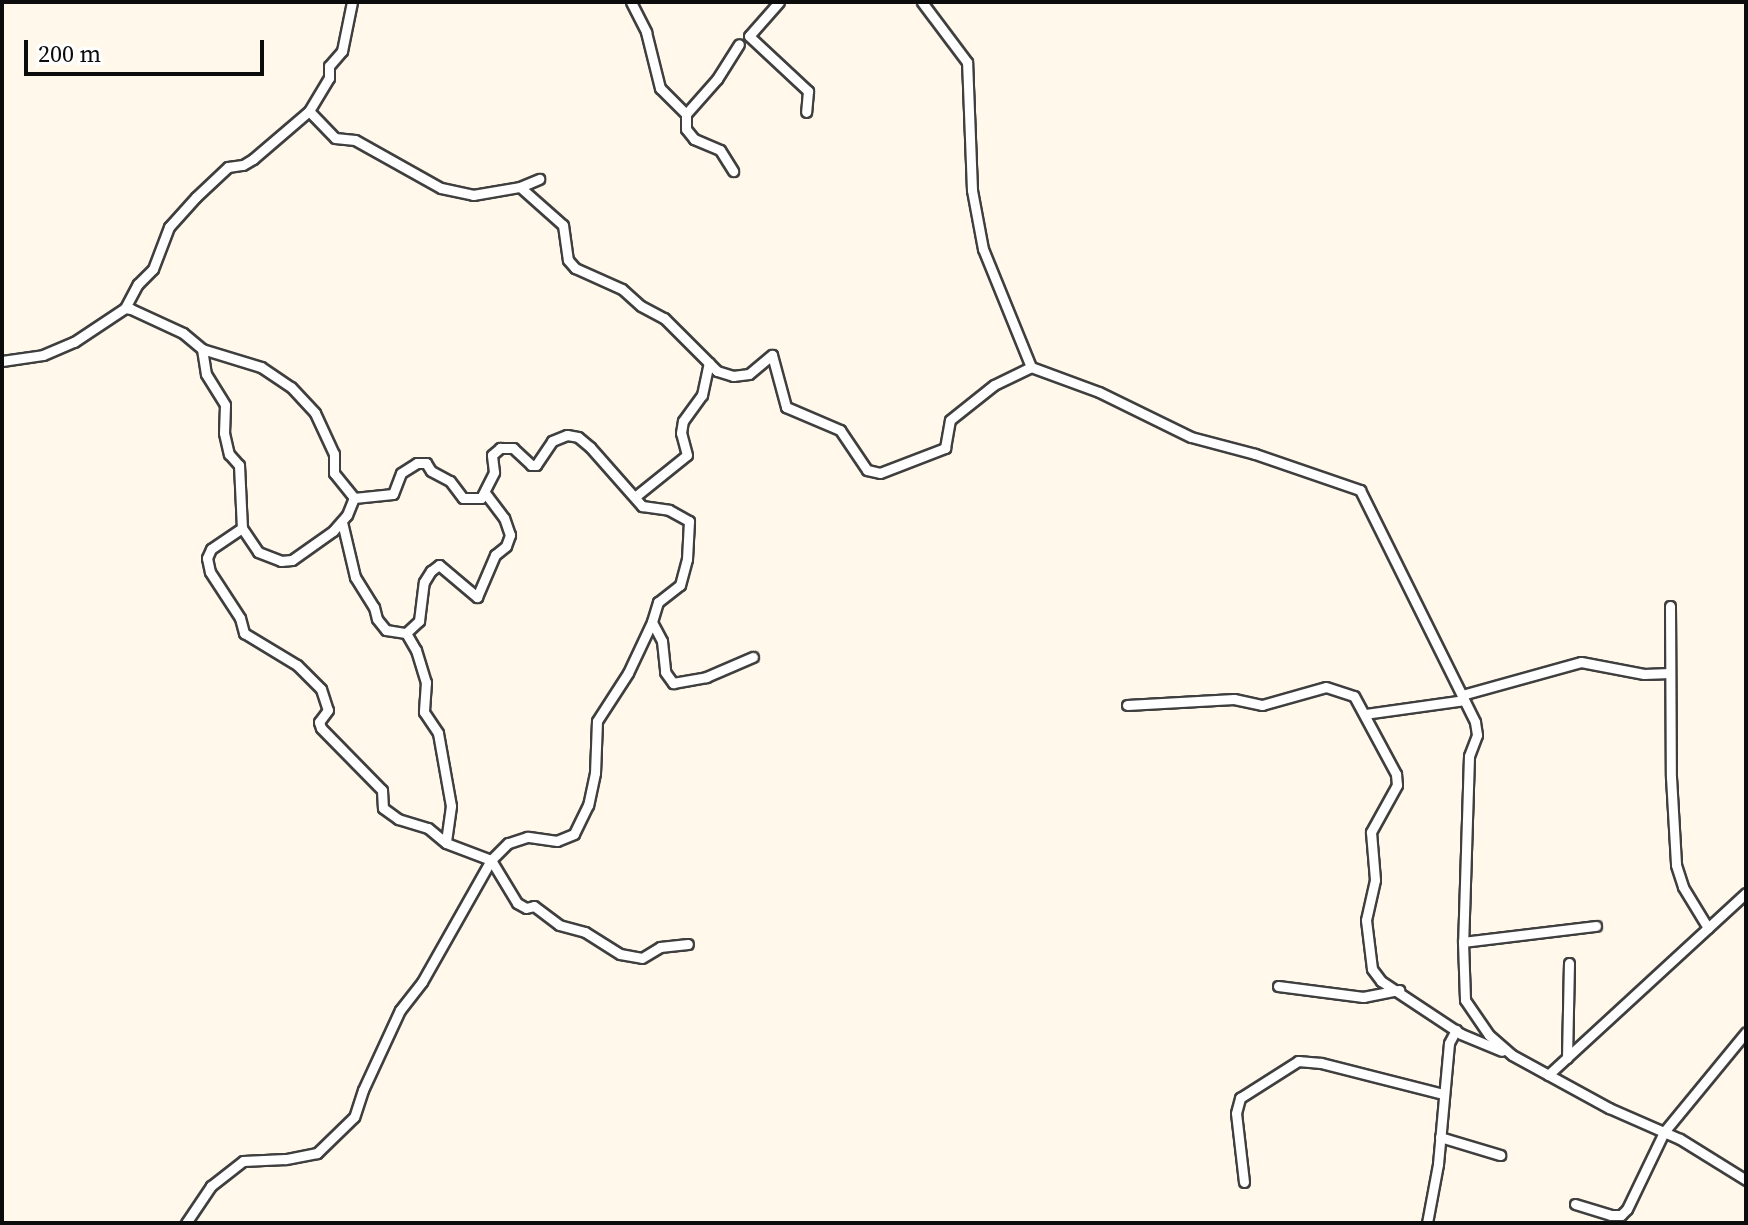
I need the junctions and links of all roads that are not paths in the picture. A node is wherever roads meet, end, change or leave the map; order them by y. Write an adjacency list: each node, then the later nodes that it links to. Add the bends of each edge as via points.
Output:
1 (352, 2): 6 (street, via 342,51 329,66 329,78)
2 (631, 2): 8 (street, via 646,32 660,88)
3 (779, 2): 7 (street, via 749,36 808,91)
4 (922, 2): 16 (street, via 967,62 972,190 983,249)
5 (739, 44): 8 (street)
6 (309, 111): 11 (street, via 335,138 355,140 441,188 473,195); 12 (street, via 253,159 228,167 196,197 169,227 153,269)
7 (806, 112)
8 (686, 114): 9 (street, via 686,129 694,139 720,150)
9 (733, 171)
10 (539, 179): 11 (street)
11 (520, 187): 15 (street, via 563,225 568,260 575,268 622,289 664,318)
12 (125, 308): 13 (street, via 183,333); 14 (street, via 54,350)
13 (202, 349): 19 (street, via 261,367 305,400 329,440 334,473); 21 (street, via 206,374 225,405 229,454 239,465)
14 (2, 361)
15 (709, 363): 16 (street, via 717,371 741,376 772,355 786,407 840,430 867,470 880,473 945,448 950,420 994,385); 18 (street, via 702,395 683,421 687,455)
16 (1031, 367): 27 (street, via 1099,392 1191,437 1360,490)
17 (485, 493): 18 (street, via 494,472 492,455 500,448 513,448 536,465 552,441 567,435 590,447); 19 (street, via 473,500 463,498 450,481 426,463 417,463 401,473 393,494); 24 (street, via 510,535 506,546 495,555 477,597 439,565 424,582 419,621)
18 (636, 496): 23 (street, via 642,506 669,510 689,521 680,585 658,602)
19 (354, 498): 20 (street)
20 (342, 522): 21 (street, via 316,546 281,561 258,552); 24 (street, via 355,577 377,619 386,630)
21 (242, 528): 30 (street, via 211,549 207,558 244,633 297,665 321,689 328,710 319,722 321,728 382,790 383,808 428,828)
22 (1670, 606): 26 (street)
23 (652, 622): 25 (street, via 673,683 706,677); 31 (street, via 597,721 595,773 574,834 557,841 527,837 508,843)
24 (406, 633): 30 (street, via 426,682 424,712 438,733 451,806)
25 (753, 657)
26 (1670, 673): 27 (street, via 1644,674 1581,662); 34 (street, via 1676,865)
27 (1463, 697): 29 (street); 35 (street, via 1477,735 1469,756)
28 (1127, 705): 29 (street, via 1234,699 1262,705 1326,687 1354,696)
29 (1365, 714): 39 (street, via 1397,785 1371,832 1375,880 1366,920 1372,969)
30 (446, 843): 31 (street)
31 (491, 860): 36 (street, via 517,903 534,906 559,925 585,932 620,954 642,958 660,947); 52 (street, via 422,982 400,1010 354,1117 317,1153 243,1161 211,1186)
32 (1746, 893): 34 (street)
33 (1596, 926): 35 (street)
34 (1708, 928): 43 (street)
35 (1463, 942): 42 (street, via 1465,1000 1489,1035)
36 (688, 944)
37 (1569, 963): 43 (street)
38 (1278, 986): 39 (street, via 1363,997)
39 (1399, 990): 40 (street)
40 (1456, 1030): 42 (street); 45 (street, via 1449,1043)
41 (1746, 1032): 46 (street)
42 (1512, 1055): 44 (street)
43 (1567, 1058): 44 (street)
44 (1548, 1075): 46 (street)
45 (1443, 1094): 47 (street); 50 (street, via 1298,1061 1240,1098 1236,1113)
46 (1664, 1132): 49 (street); 51 (street, via 1621,1215)
47 (1440, 1137): 48 (street); 53 (street)
48 (1500, 1155)
49 (1746, 1180)
50 (1244, 1182)
51 (1575, 1204)
52 (186, 1223)
53 (1427, 1223)

